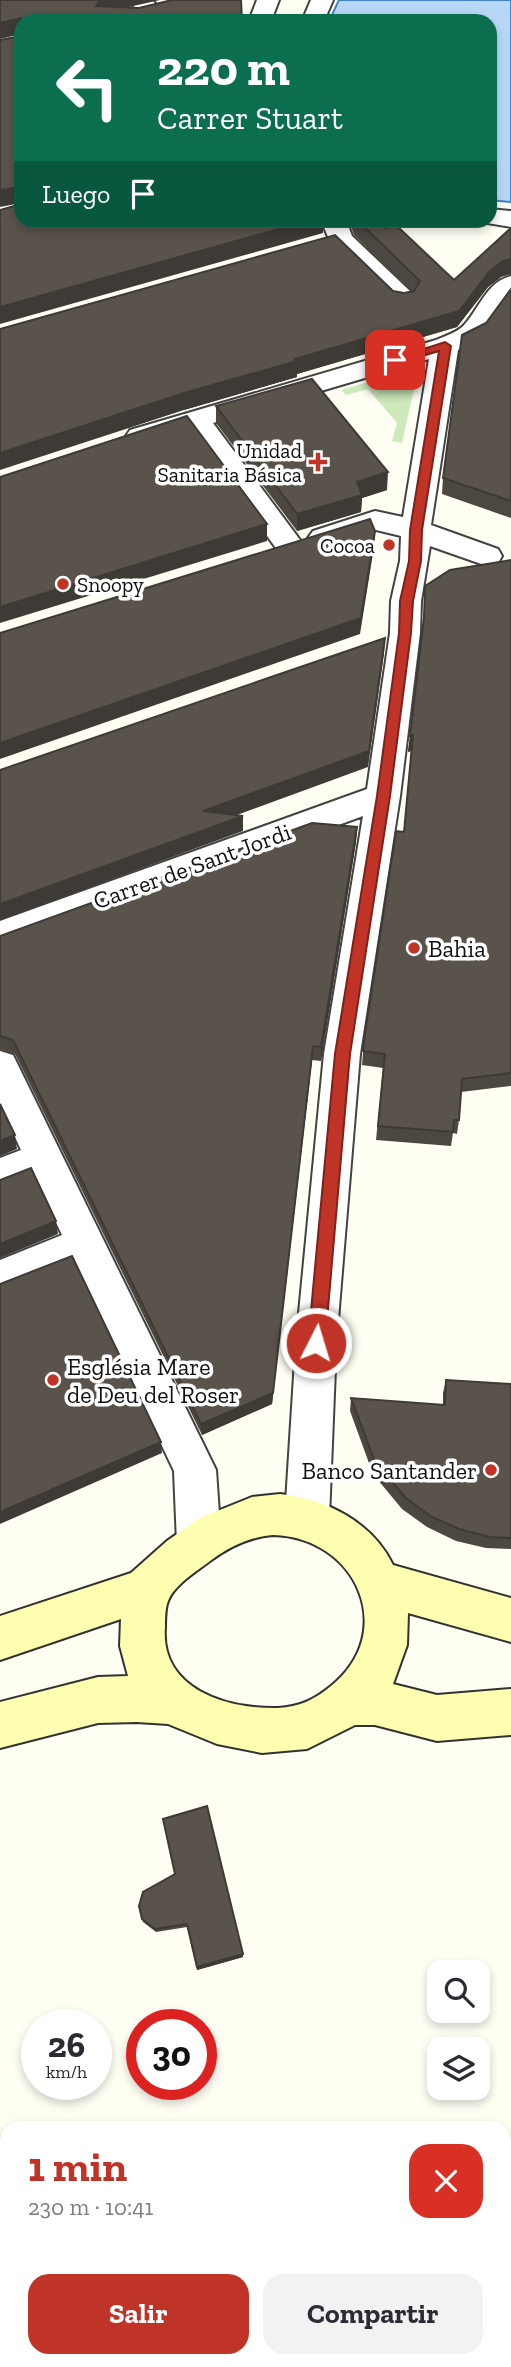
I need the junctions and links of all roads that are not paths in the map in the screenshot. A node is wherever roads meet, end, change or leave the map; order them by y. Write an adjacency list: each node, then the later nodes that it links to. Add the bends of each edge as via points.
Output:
1 (336, 230): 2 (street); 4 (street)
2 (314, 247)
3 (511, 284): 5 (street)
4 (404, 299)
5 (459, 339): 6 (street); 8 (street)
6 (195, 418): 7 (street); 8 (street, via 278,552 375,520)
7 (117, 444)
8 (417, 533): 9 (street); 9 (street); 10 (street, via 406,601 392,638)
9 (503, 551)
10 (383, 796): 11 (street, Carrer de Sant Jordi); 17 (street, via 342,1054 316,1343)
11 (0, 935)
12 (0, 1066): 13 (street)
13 (46, 1157): 14 (street); 15 (street)
14 (0, 1175)
15 (87, 1242): 16 (street); 18 (street, via 195,1470)
16 (0, 1278)
17 (307, 1518): 18 (main road, via 266,1514); 19 (main road, via 337,1532 365,1555)
18 (199, 1543): 20 (main road)
19 (379, 1581): 21 (main road); 24 (main road, via 386,1608 386,1637 378,1667)
20 (148, 1588): 22 (main road); 23 (main road, via 140,1647 145,1665)
21 (511, 1620)
22 (0, 1638)
23 (169, 1701): 24 (main road, via 210,1719 281,1730 308,1726); 26 (main road, via 98,1700)
24 (349, 1702): 25 (main road, via 375,1702 437,1718)
25 (511, 1712)
26 (0, 1725)

